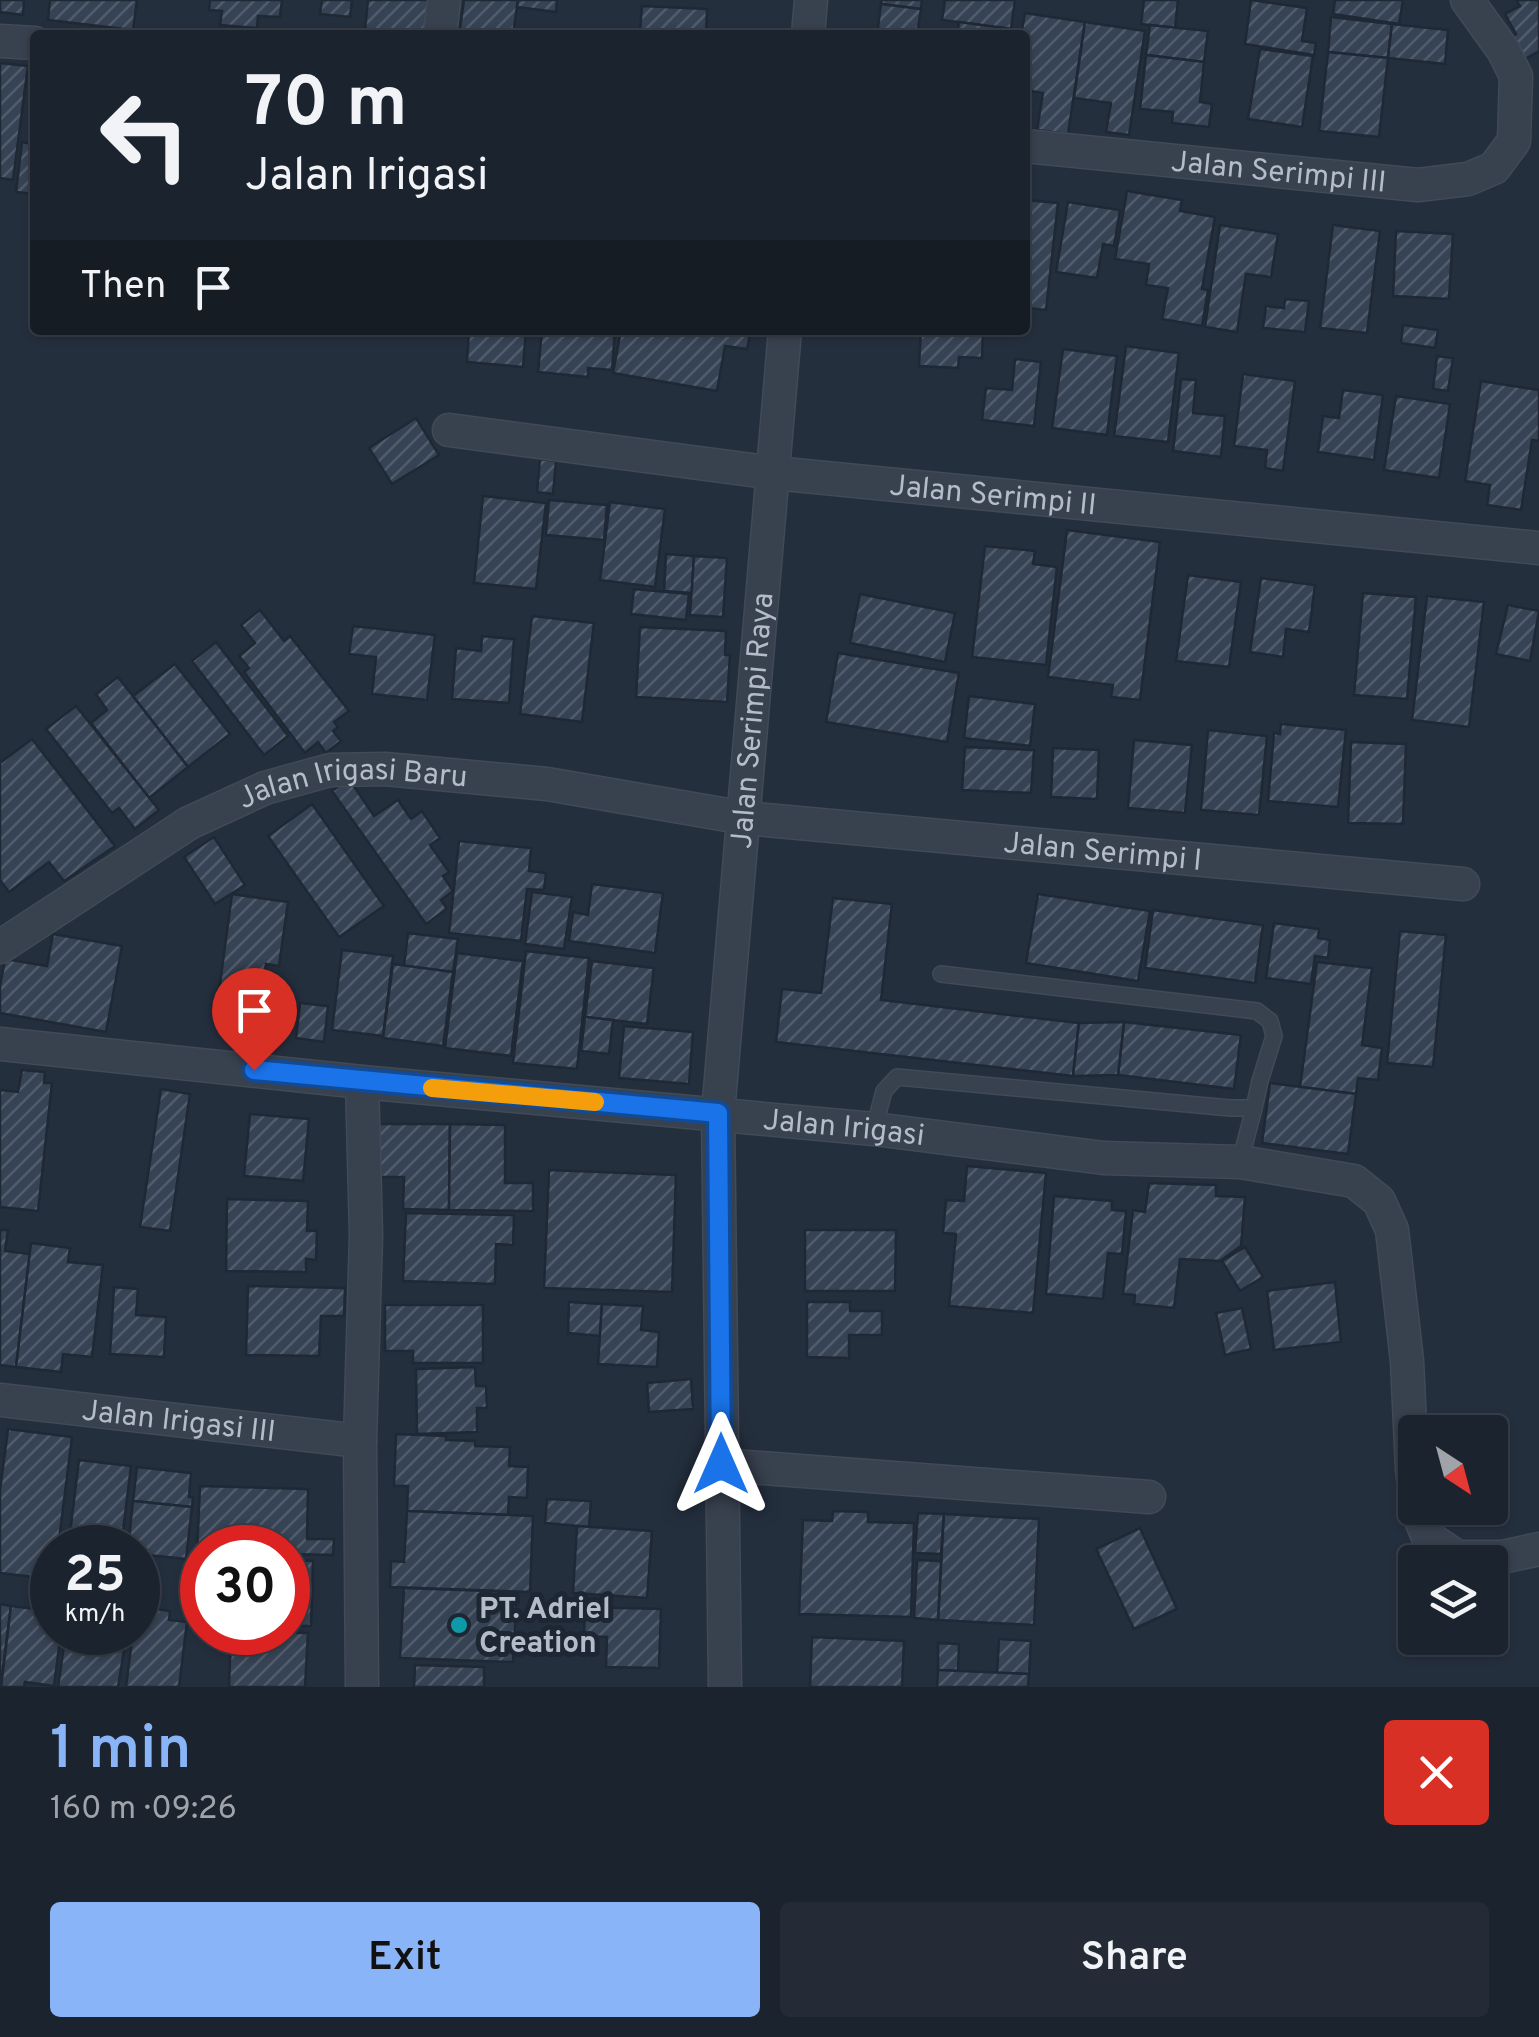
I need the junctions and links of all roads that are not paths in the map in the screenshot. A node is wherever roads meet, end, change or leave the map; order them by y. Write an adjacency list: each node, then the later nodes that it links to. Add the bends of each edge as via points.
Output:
1 (444, 0): 4 (street)
2 (811, 0): 5 (street)
3 (1467, 0): 8 (street, Jalan Serimpi III, via 1516,76 1514,141 1494,168 1468,179 1418,185)
4 (441, 30)
5 (808, 30)
6 (0, 41): 7 (street)
7 (30, 43)
8 (1030, 146)
9 (785, 335): 11 (street, Jalan Serimpi Raya)
10 (449, 430): 11 (street, Jalan Serimpi II)
11 (774, 473): 12 (street, Jalan Serimpi II); 13 (street, Jalan Serimpi Raya)
12 (1539, 548)
13 (745, 818): 14 (street, Jalan Serimpi I); 15 (street, Jalan Irigasi Baru, via 546,784 330,770 264,788 188,824); 20 (street, Jalan Serimpi Raya)
14 (1463, 884)
15 (0, 947)
16 (941, 974): 19 (lane, via 1257,1011 1270,1021 1274,1036)
17 (0, 1044): 18 (street, Jalan Irigasi)
18 (362, 1082): 20 (street, Jalan Irigasi); 25 (street)
19 (1254, 1108): 21 (lane, via 897,1077 884,1091); 22 (lane)
20 (718, 1113): 21 (street, Jalan Irigasi); 26 (street, Jalan Serimpi Raya)
21 (874, 1128): 22 (street, Jalan Irigasi, via 1104,1158)
22 (1240, 1162): 24 (street, Jalan Irigasi, via 1354,1181 1379,1201 1392,1230)
23 (0, 1400): 25 (street, Jalan Irigasi III)
24 (1409, 1415)
25 (360, 1441): 30 (street)
26 (721, 1464): 27 (street); 31 (street, Jalan Serimpi Raya)
27 (1150, 1497)
28 (1423, 1525): 29 (street, via 1428,1537 1457,1557)
29 (1539, 1548)
30 (362, 1687)
31 (724, 1687)

